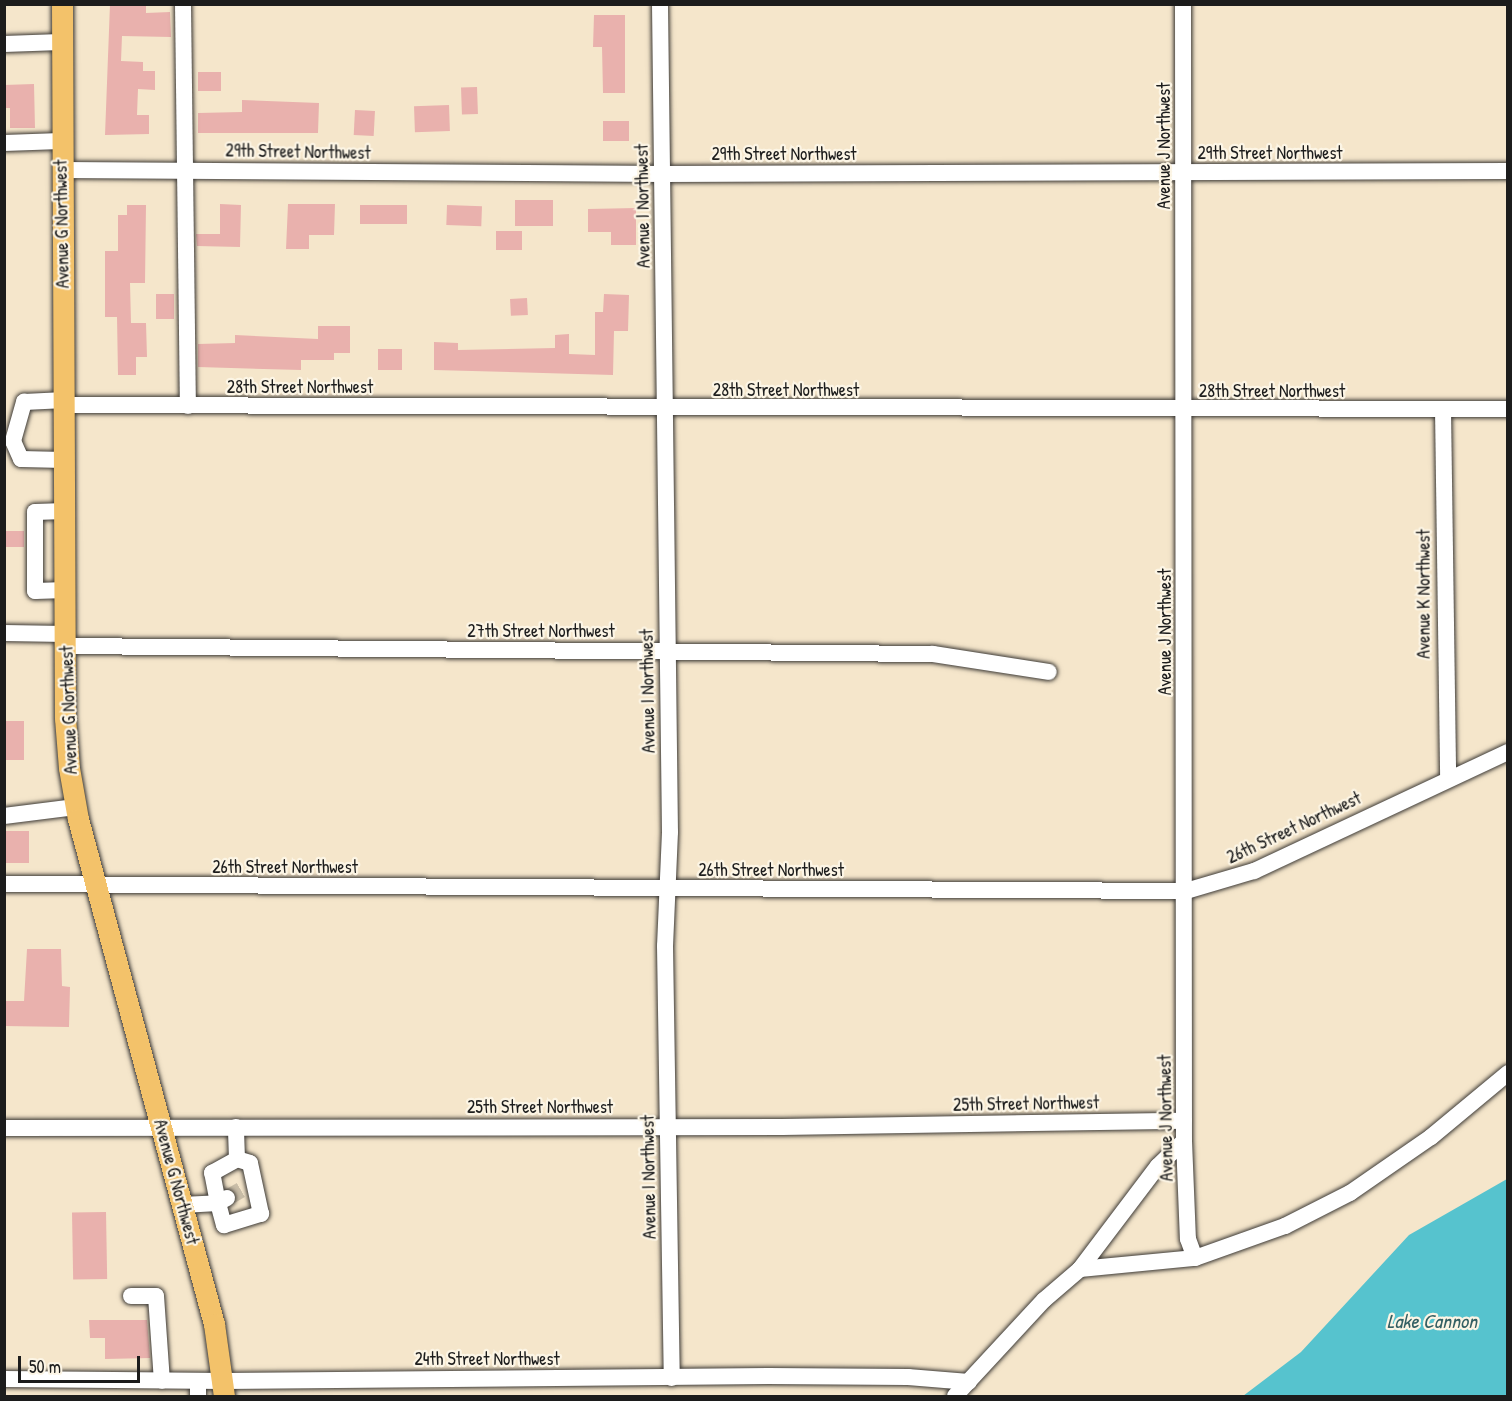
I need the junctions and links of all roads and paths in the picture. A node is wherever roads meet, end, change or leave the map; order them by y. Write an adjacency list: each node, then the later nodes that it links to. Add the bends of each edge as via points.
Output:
1 (62, 4): 5 (main road, Avenue G Northwest)
2 (183, 4): 10 (street)
3 (660, 4): 13 (street, Avenue I Northwest)
4 (1183, 4): 12 (street, Avenue J Northwest)
5 (61, 42): 6 (street); 7 (main road, Avenue G Northwest)
6 (4, 44)
7 (61, 141): 8 (street); 9 (main road, Avenue G Northwest)
8 (4, 143)
9 (61, 170): 10 (street, 29th Street Northwest); 14 (main road, Avenue G Northwest)
10 (185, 170): 13 (street, 29th Street Northwest); 15 (street)
11 (1508, 171): 12 (street, 29th Street Northwest)
12 (1184, 172): 13 (street, 29th Street Northwest); 19 (street, Avenue J Northwest)
13 (662, 174): 16 (street, Avenue I Northwest)
14 (65, 403): 15 (street, 28th Street Northwest); 20 (main road, Avenue G Northwest); 20 (street, 28th Street Northwest, via 24,402 13,441 21,459)
15 (188, 406): 16 (street, 28th Street Northwest)
16 (664, 409): 19 (street, 28th Street Northwest); 25 (street, Avenue I Northwest)
17 (1443, 409): 18 (street, 28th Street Northwest); 19 (street, 28th Street Northwest); 28 (street, Avenue K Northwest)
18 (1508, 409)
19 (1184, 411): 34 (street, Avenue J Northwest)
20 (64, 460): 21 (main road, Avenue G Northwest)
21 (65, 511): 22 (main road, Avenue G Northwest); 22 (street, via 35,512 35,591)
22 (66, 590): 24 (main road, Avenue G Northwest)
23 (4, 633): 24 (street, 27th Street Northwest)
24 (67, 640): 25 (street, 27th Street Northwest); 29 (main road, Avenue G Northwest, via 65,718)
25 (667, 651): 26 (street, 27th Street Northwest, via 933,654); 33 (street, Avenue I Northwest)
26 (1049, 672)
27 (1508, 752): 28 (street, 26th Street Northwest)
28 (1448, 778): 34 (street, 26th Street Northwest, via 1254,871)
29 (75, 807): 30 (street); 32 (main road, Avenue G Northwest)
30 (4, 816)
31 (4, 884): 32 (street, 26th Street Northwest)
32 (95, 886): 33 (street, 26th Street Northwest); 38 (main road, Avenue G Northwest)
33 (667, 889): 34 (street, 26th Street Northwest); 37 (street, Avenue I Northwest)
34 (1186, 891): 36 (street, Avenue J Northwest)
35 (1508, 1073): 45 (street, via 1431,1137 1350,1193 1249,1241)
36 (1184, 1120): 37 (street, 25th Street Northwest); 41 (street, Avenue J Northwest)
37 (668, 1126): 39 (street, 25th Street Northwest); 48 (street, Avenue I Northwest)
38 (161, 1127): 39 (street, 25th Street Northwest); 40 (street, 25th Street Northwest); 44 (main road, Avenue G Northwest)
39 (236, 1127): 42 (street)
40 (4, 1128)
41 (1184, 1141): 45 (street, Avenue J Northwest, via 1188,1239); 46 (street, via 1158,1166)
42 (237, 1159): 43 (street, via 250,1163); 43 (street, via 212,1173)
43 (235, 1193): 44 (street)
44 (182, 1205): 54 (main road, Avenue G Northwest, via 214,1324)
45 (1195, 1258): 46 (street)
46 (1080, 1269): 51 (street, via 1044,1300)
47 (131, 1296): 50 (street, via 156,1296)
48 (672, 1378): 51 (street, 24th Street Northwest, via 908,1377); 54 (street, 24th Street Northwest)
49 (4, 1379): 52 (street, 24th Street Northwest)
50 (162, 1381): 52 (street, 24th Street Northwest); 53 (street, 24th Street Northwest)
51 (969, 1382): 55 (street)
52 (119, 1388)
53 (198, 1389): 54 (street, 24th Street Northwest)
54 (224, 1389)
55 (955, 1396)

